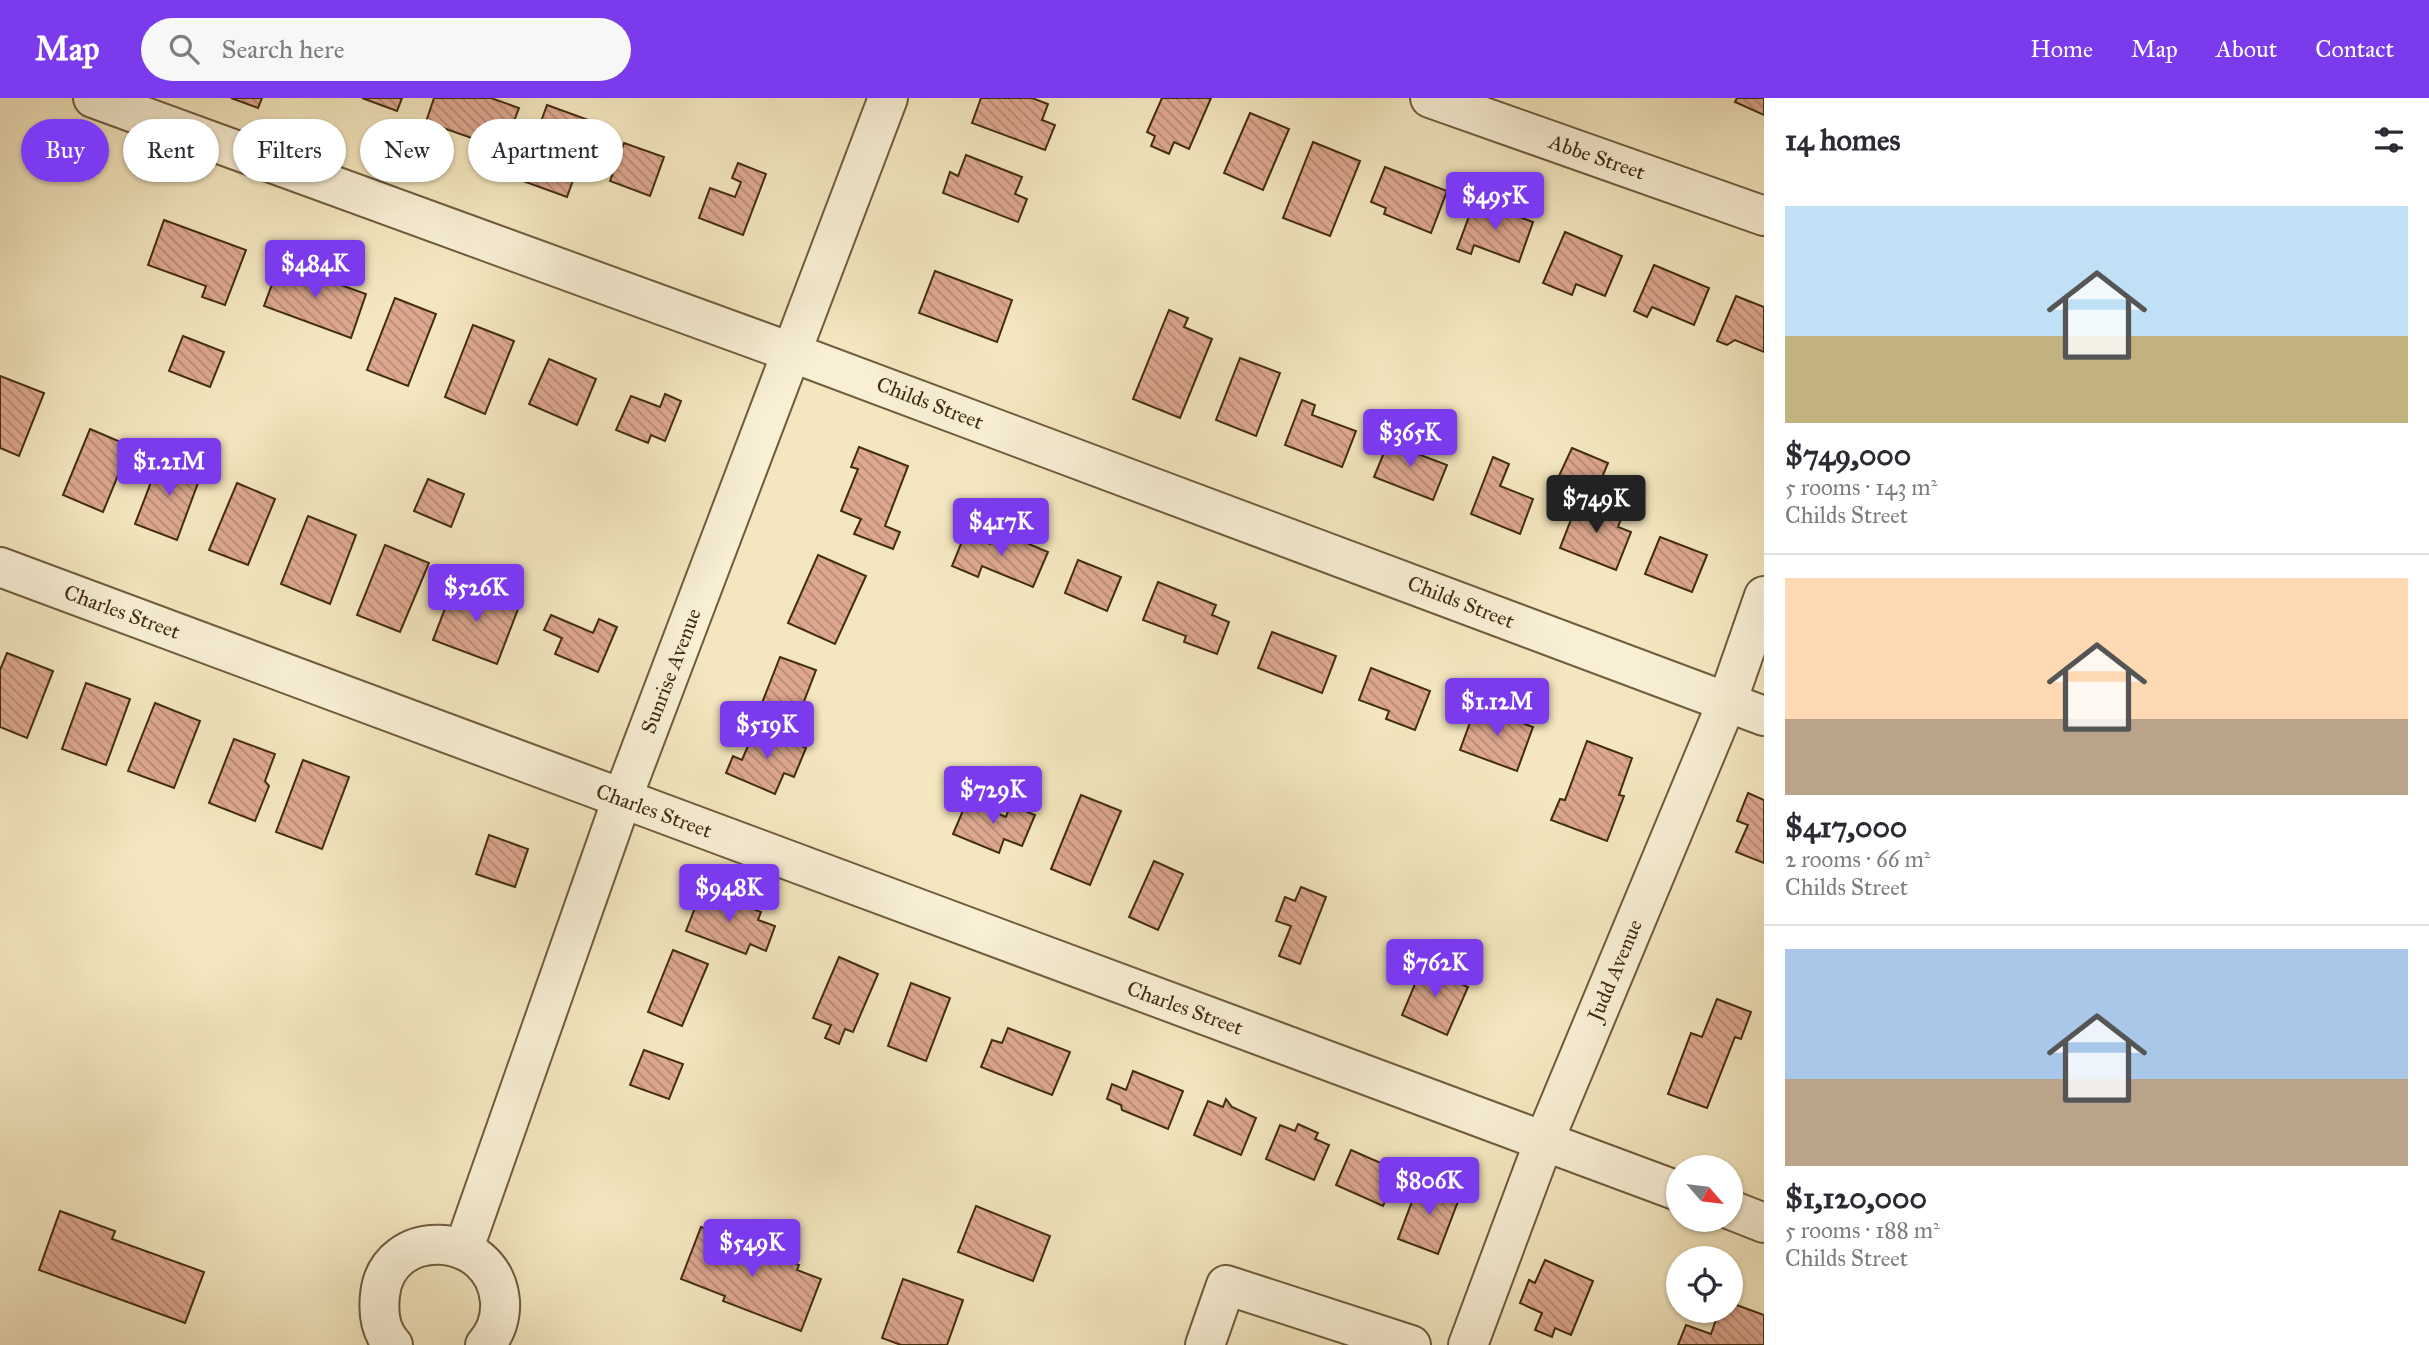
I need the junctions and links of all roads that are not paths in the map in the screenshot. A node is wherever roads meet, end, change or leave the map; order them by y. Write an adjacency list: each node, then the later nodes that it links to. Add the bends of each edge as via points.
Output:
1 (93, 98): 5 (street, Childs Street)
2 (888, 98): 5 (street, Sunrise Avenue)
3 (1430, 98): 4 (street, Abbe Street)
4 (1764, 216)
5 (793, 352): 8 (street, Childs Street); 10 (street, Sunrise Avenue)
6 (0, 567): 10 (street, Charles Street)
7 (1764, 596): 8 (street, Judd Avenue)
8 (1727, 702): 9 (street, Childs Street); 11 (street, Judd Avenue)
9 (1764, 716)
10 (622, 799): 11 (street, Charles Street); 15 (street, Sunrise Avenue)
11 (1544, 1141): 12 (street, Charles Street); 20 (street, Judd Avenue)
12 (1666, 1187)
13 (1743, 1215): 14 (street)
14 (1764, 1223)
15 (464, 1248): 16 (street, via 439,1243 414,1249 393,1264 380,1286 378,1312); 17 (street, via 485,1263 499,1286 501,1312)
16 (393, 1345)
17 (485, 1345)
18 (1205, 1345): 19 (street, via 1226,1285)
19 (1411, 1345)
20 (1468, 1345)

